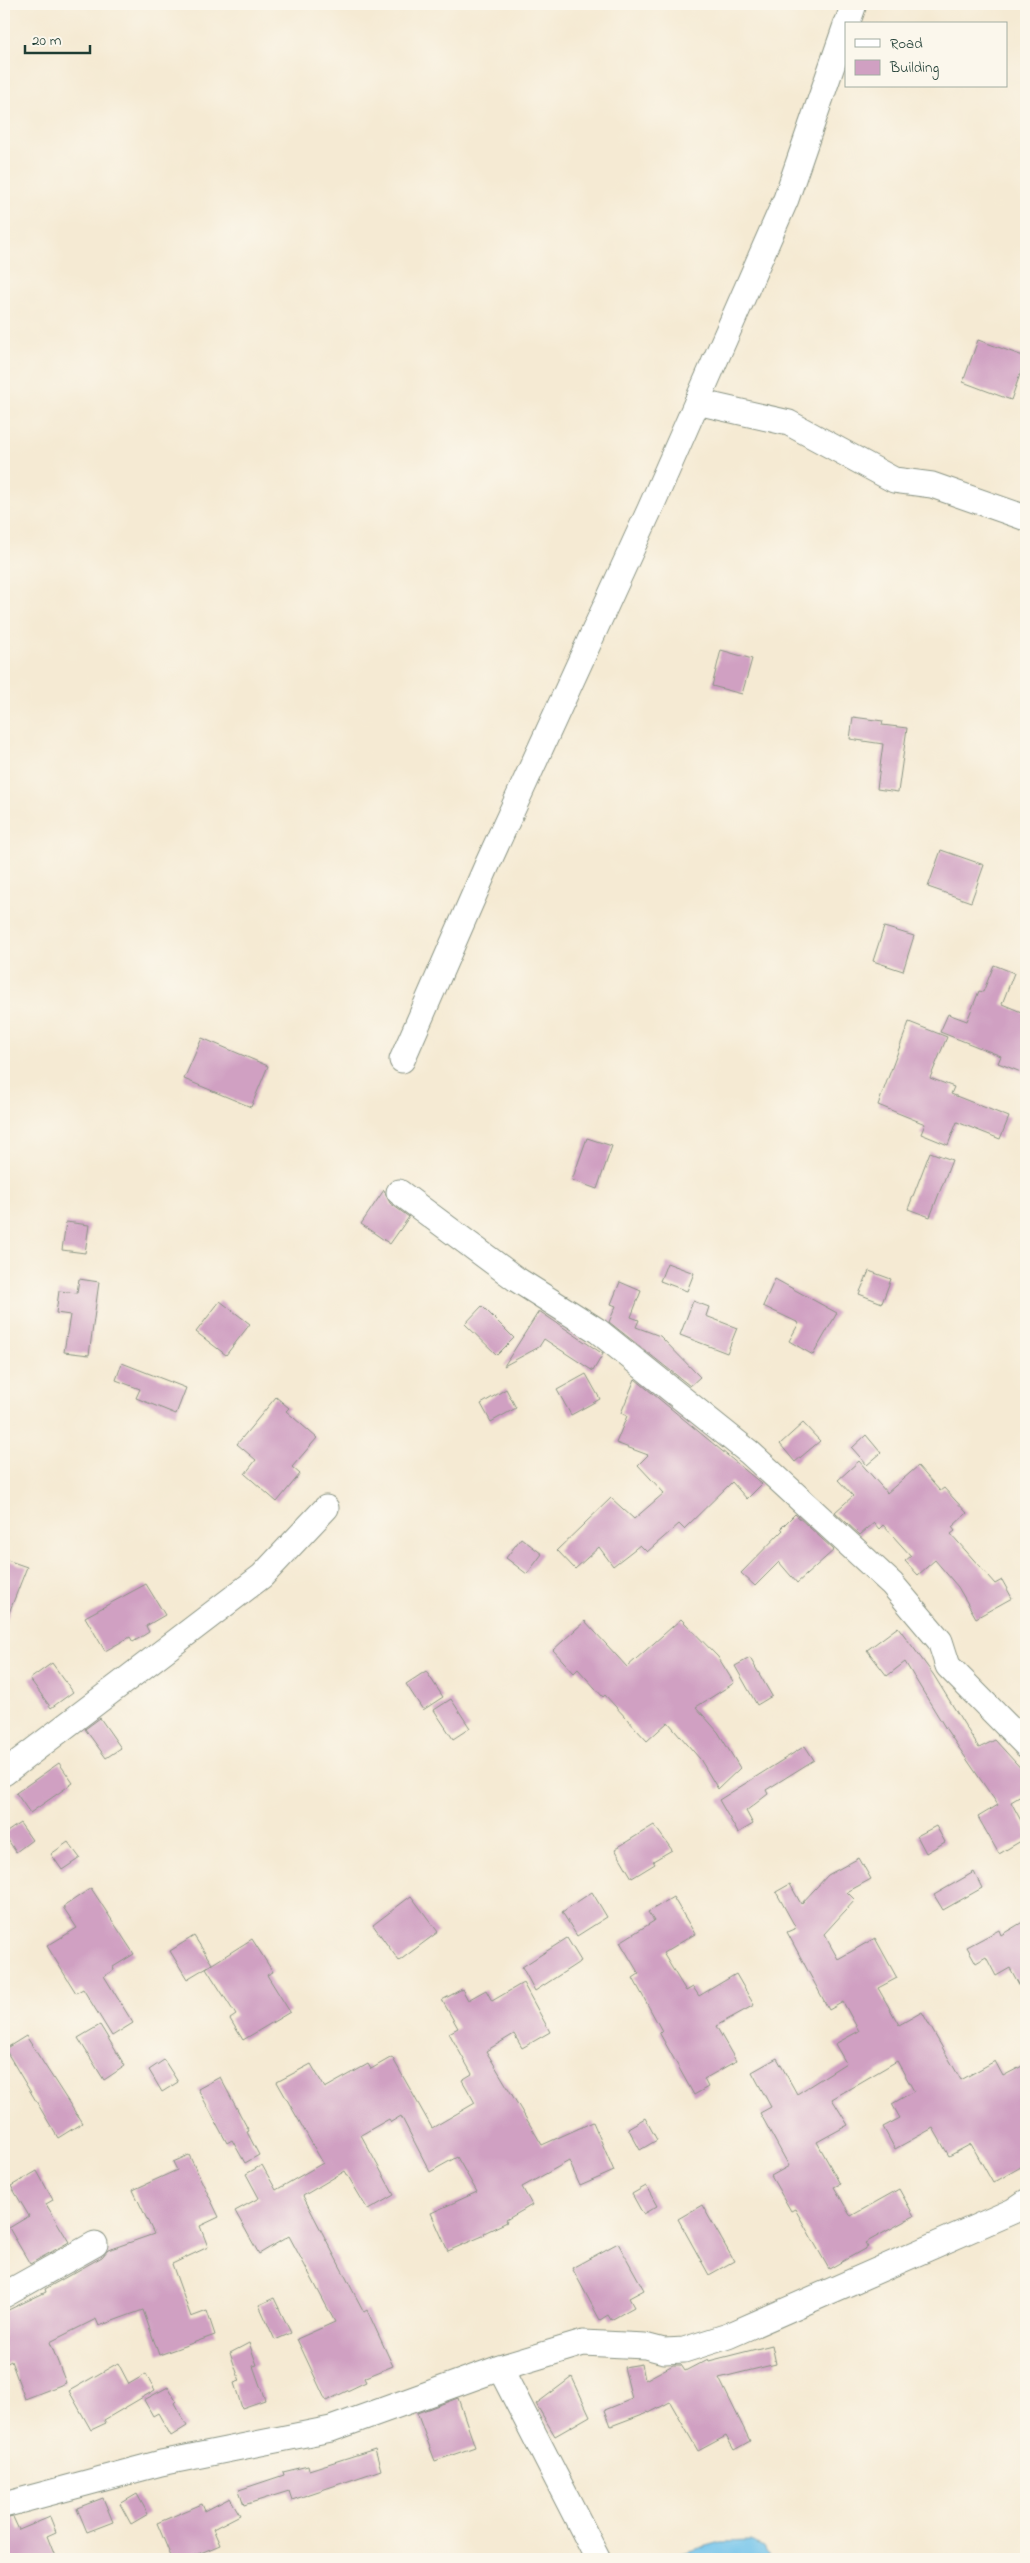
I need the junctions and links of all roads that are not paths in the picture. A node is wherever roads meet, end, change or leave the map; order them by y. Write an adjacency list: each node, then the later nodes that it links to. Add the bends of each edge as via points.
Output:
1 (854, 4): 2 (street)
2 (847, 22)
3 (845, 27): 4 (street, via 786,198)
4 (697, 402): 5 (street, via 789,424 894,480 932,485); 6 (street)
5 (1026, 518)
6 (402, 1060)
7 (400, 1192): 9 (street, via 516,1279 605,1336 750,1453 892,1584 940,1641 948,1666)
8 (326, 1508): 10 (street, via 262,1576)
9 (1026, 1745)
10 (4, 1773)
11 (1026, 2202): 14 (street, via 1013,2211 728,2336 684,2350 583,2343)
12 (95, 2244): 13 (street)
13 (4, 2295)
14 (500, 2368): 15 (street, via 332,2429 161,2463); 16 (street)
15 (4, 2505)
16 (598, 2559)

